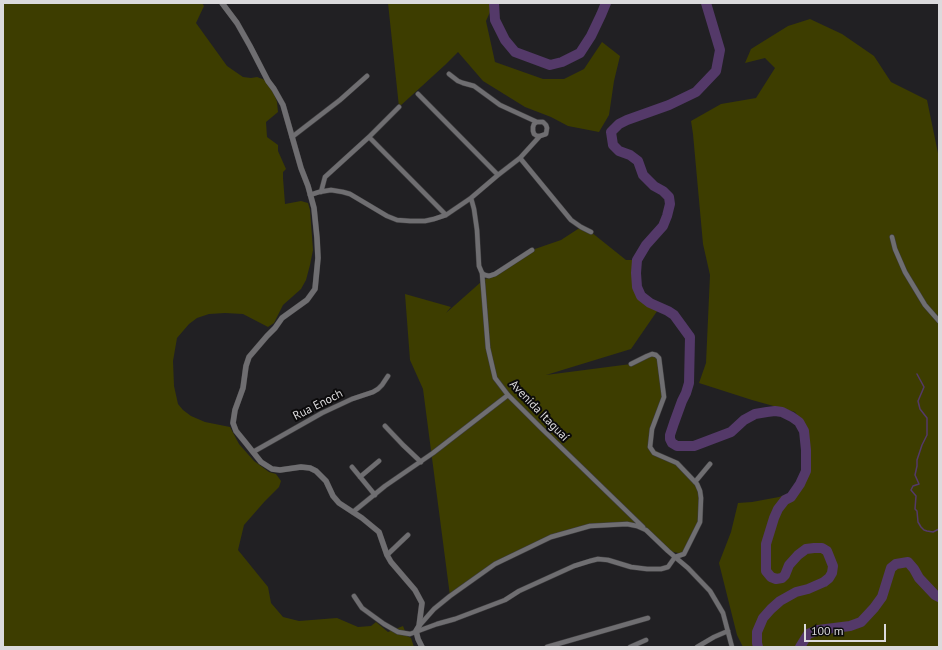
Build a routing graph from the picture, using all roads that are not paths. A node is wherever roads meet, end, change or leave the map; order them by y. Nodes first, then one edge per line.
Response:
1 (224, 3) edge
2 (449, 74) dead end
3 (367, 76) dead end
4 (418, 94) dead end
5 (399, 107) dead end
6 (537, 122) junction
7 (540, 136) junction
8 (292, 137) junction
9 (369, 137) junction
10 (520, 158) junction
11 (498, 175) junction
12 (321, 192) junction
13 (310, 195) junction
14 (472, 198) junction
15 (446, 215) junction
16 (591, 232) dead end
17 (892, 236) dead end
18 (532, 250) dead end
19 (482, 273) junction
20 (938, 319) edge
21 (631, 364) dead end
22 (388, 376) dead end
23 (508, 394) junction
24 (385, 426) dead end
25 (253, 452) junction
26 (380, 461) dead end
27 (421, 462) junction
28 (710, 464) dead end
29 (352, 467) dead end
30 (360, 477) junction
31 (695, 482) junction
32 (375, 495) junction
33 (353, 512) junction
34 (646, 530) junction
35 (408, 535) dead end
36 (387, 555) junction
37 (675, 557) junction
38 (354, 596) dead end
39 (648, 618) dead end
40 (418, 628) junction
41 (728, 631) junction
42 (646, 640) dead end
43 (422, 647) edge
44 (547, 647) edge
45 (630, 647) edge
46 (697, 647) edge
47 (732, 647) edge

1 - 8 street
2 - 6 street
3 - 8 street
4 - 11 street
5 - 9 street
6 - 7 street
6 - 7 street
7 - 10 street
8 - 13 street
9 - 12 street
9 - 15 street
10 - 11 street
10 - 16 street
11 - 14 street
12 - 13 street
12 - 15 street
13 - 25 street
14 - 15 street
14 - 19 street, Avenida Itaguaí
17 - 20 street
18 - 19 street
19 - 23 street, Avenida Itaguaí
21 - 31 street
22 - 25 street, Rua Enoch
23 - 27 street
23 - 34 street, Avenida Itaguaí
24 - 27 street
25 - 33 street
26 - 30 street
27 - 32 street
28 - 31 street
29 - 30 street
30 - 32 street
31 - 37 street
32 - 33 street
33 - 36 street
34 - 37 street, Avenida Itaguaí
34 - 40 street
35 - 36 street
36 - 40 street
37 - 40 street
37 - 41 street
38 - 40 street
39 - 44 street
40 - 43 street
41 - 46 street
41 - 47 street
42 - 45 street

